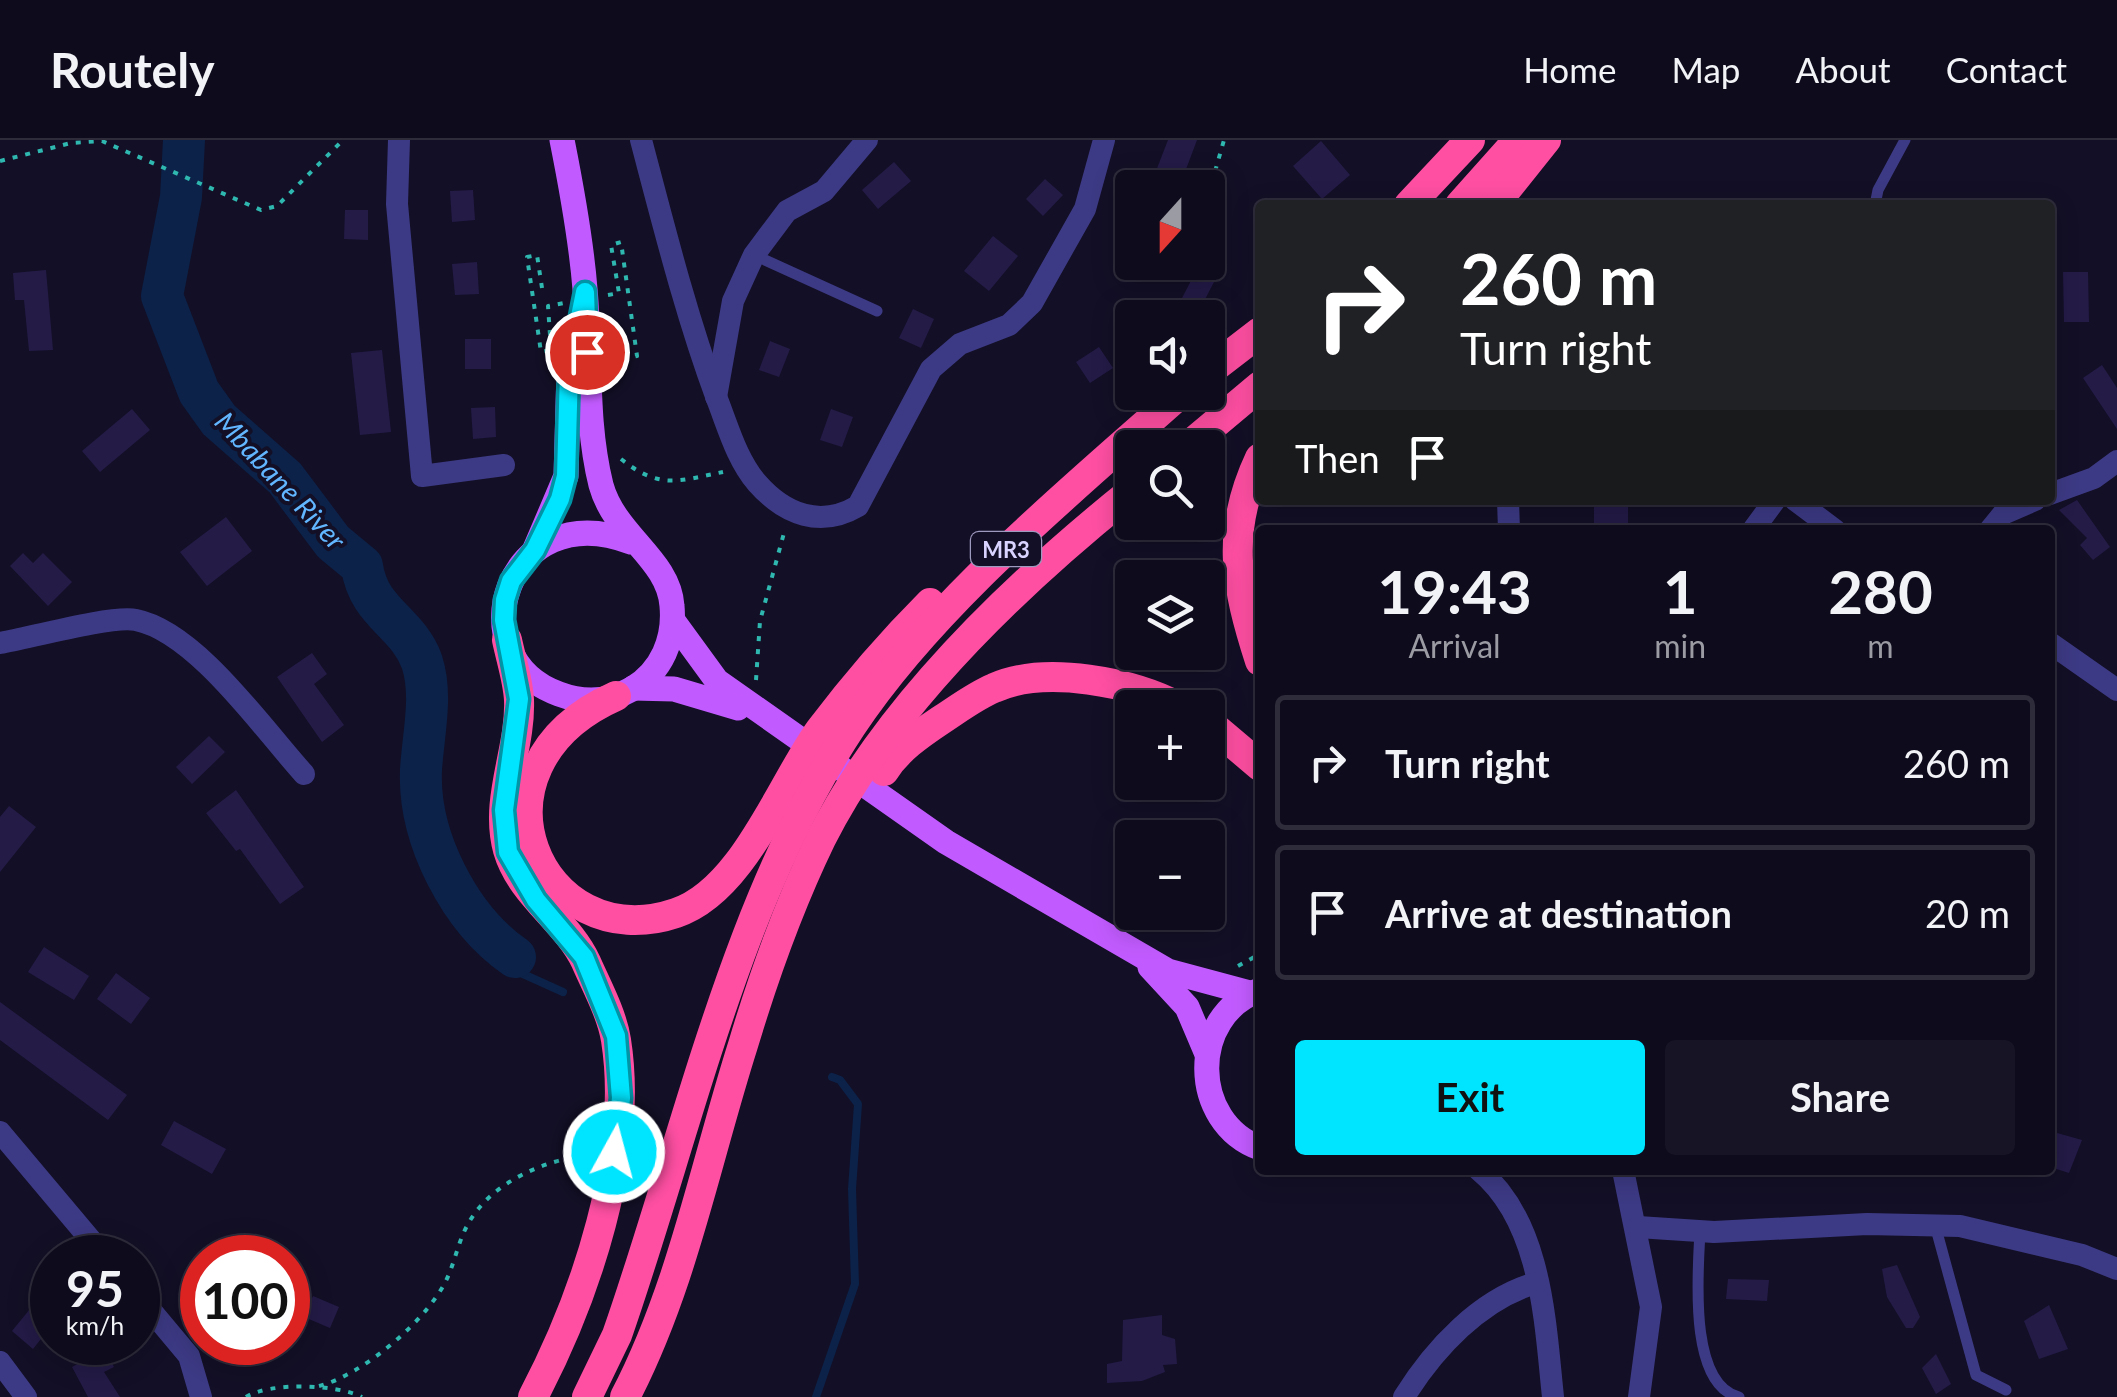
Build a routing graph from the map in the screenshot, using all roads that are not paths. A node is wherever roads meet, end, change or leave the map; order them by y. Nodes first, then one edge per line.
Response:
1 (399, 140) edge
2 (562, 140) edge
3 (641, 140) edge
4 (867, 140) edge
5 (1104, 140) edge
6 (1470, 140) edge
7 (1518, 140) edge
8 (1546, 140) edge
9 (1905, 140) edge
10 (1414, 200) edge
11 (1464, 200) edge
12 (1499, 200) edge
13 (1875, 200) edge
14 (754, 254) junction
15 (585, 292) junction
16 (877, 311) dead end
17 (1255, 336) edge
18 (1225, 359) edge
19 (1255, 390) edge
20 (716, 397) junction
21 (1157, 410) edge
22 (1161, 410) edge
23 (1207, 430) edge
24 (2117, 461) edge
25 (504, 466) dead end
26 (1255, 471) edge
27 (2055, 492) edge
28 (1801, 505) edge
29 (2024, 505) edge
30 (1115, 506) edge
31 (1828, 525) edge
32 (1994, 525) edge
33 (631, 542) junction
34 (535, 550) junction
35 (674, 622) junction
36 (507, 640) junction
37 (0, 644) edge
38 (1255, 645) edge
39 (2055, 647) edge
40 (1137, 690) edge
41 (2117, 690) edge
42 (624, 692) junction
43 (770, 722) junction
44 (1225, 736) edge
45 (1255, 762) edge
46 (878, 763) junction
47 (304, 774) dead end
48 (1122, 946) junction
49 (1255, 992) edge
50 (1206, 1054) junction
51 (0, 1132) edge
52 (1255, 1145) edge
53 (1483, 1175) edge
54 (1625, 1175) edge
55 (1935, 1225) junction
56 (1638, 1227) junction
57 (1700, 1231) junction
58 (87, 1235) edge
59 (2117, 1269) edge
60 (1536, 1282) junction
61 (160, 1321) edge
62 (0, 1362) edge
63 (2006, 1390) dead end
64 (26, 1397) edge
65 (201, 1397) edge
66 (534, 1397) edge
67 (587, 1397) edge
68 (625, 1397) edge
69 (1404, 1397) edge
70 (1553, 1397) edge
71 (1638, 1397) edge
72 (1739, 1397) edge

1 - 25 street
2 - 15 main road
3 - 20 street
4 - 14 street
5 - 20 street
6 - 10 highway
7 - 11 highway
8 - 12 highway
9 - 13 lane
14 - 16 lane
14 - 20 street
15 - 33 main road
15 - 34 main road
17 - 18 highway
19 - 23 highway
21 - 42 highway
22 - 67 highway, MR3
24 - 27 street
26 - 38 highway
28 - 31 street
29 - 32 street
30 - 46 highway, MR3
33 - 34 main road
33 - 35 main road
34 - 36 main road
35 - 42 main road
35 - 43 main road
36 - 42 main road
36 - 66 highway
37 - 47 street
39 - 41 street
40 - 46 highway
42 - 43 main road
43 - 48 main road
44 - 45 highway
46 - 68 highway
48 - 49 main road
48 - 50 main road
49 - 50 main road
50 - 52 main road
51 - 58 street
53 - 60 street
54 - 56 street
55 - 57 street
55 - 59 street
55 - 63 lane
56 - 57 street
56 - 71 street
57 - 72 lane
60 - 69 street
60 - 70 street
61 - 65 street
62 - 64 street

